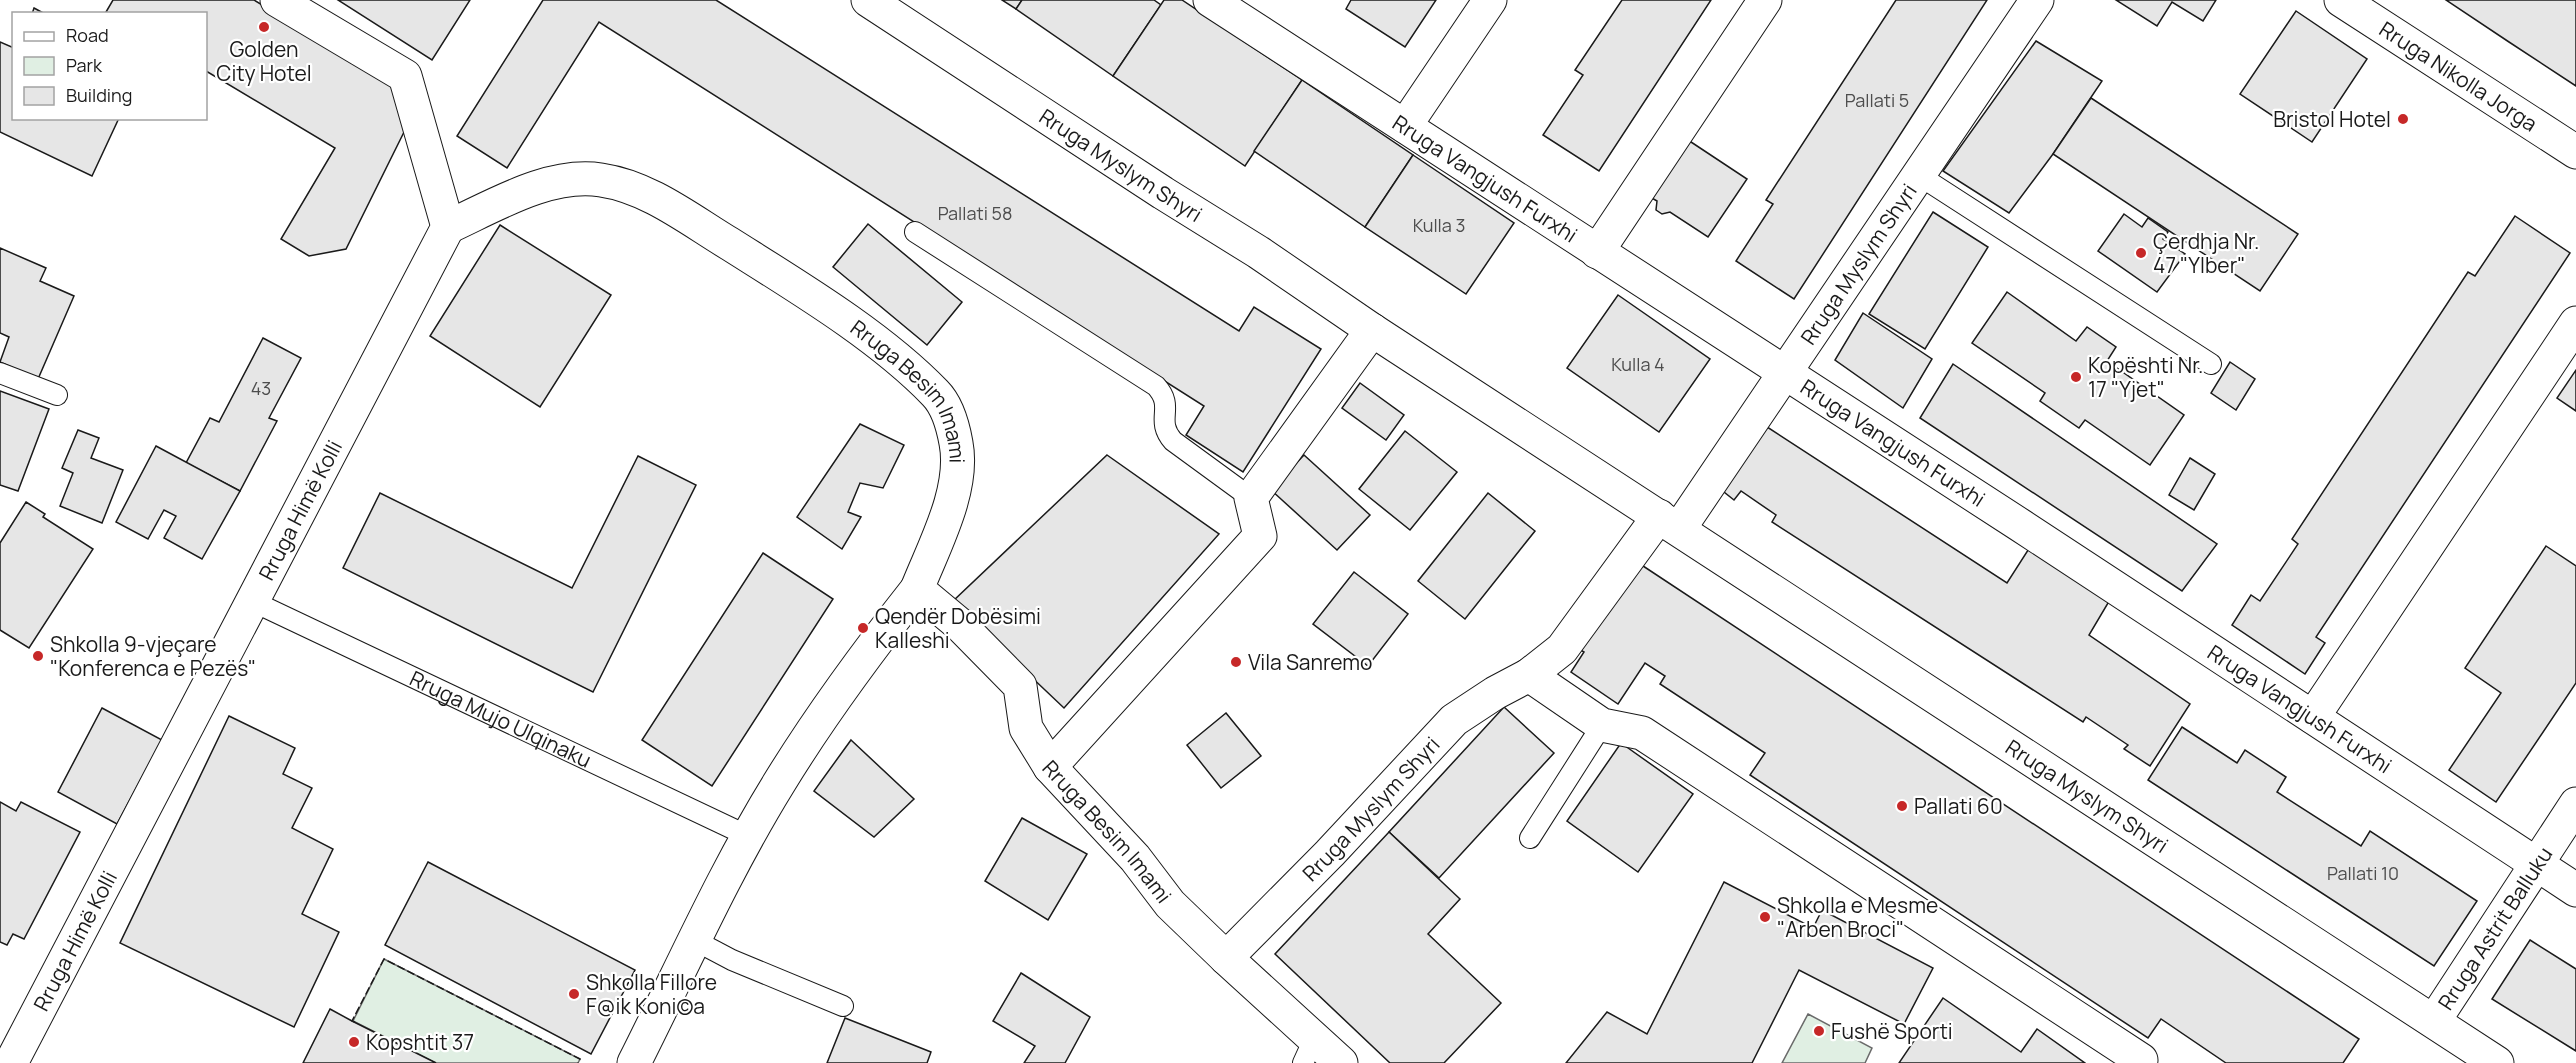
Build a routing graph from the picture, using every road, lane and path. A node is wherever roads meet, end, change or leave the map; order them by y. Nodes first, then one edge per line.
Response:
1 (277, 0) edge
2 (868, 0) edge
3 (1490, 0) edge
4 (1765, 0) edge
5 (2037, 0) edge
6 (2341, 0) edge
7 (1213, 1) edge
8 (1405, 126) junction
9 (2576, 152) edge
10 (1920, 176) junction
11 (448, 227) junction
12 (915, 232) dead end
13 (1597, 252) junction
14 (2576, 323) edge
15 (1372, 330) junction
16 (2211, 364) dead end
17 (0, 373) edge
18 (1786, 375) junction
19 (57, 395) dead end
20 (1251, 498) junction
21 (1669, 523) junction
22 (917, 589) junction
23 (254, 602) junction
24 (1530, 675) junction
25 (2313, 717) junction
26 (1602, 725) junction
27 (1050, 767) junction
28 (2576, 804) edge
29 (748, 836) junction
30 (1530, 838) dead end
31 (2537, 864) junction
32 (2576, 890) edge
33 (696, 941) junction
34 (1226, 958) junction
35 (843, 1006) dead end
36 (2434, 1022) junction
37 (1309, 1051) edge
38 (2142, 1062) edge
39 (11, 1063) edge
40 (634, 1063) edge
41 (1341, 1063) edge
42 (2497, 1063) edge

1 - 11 street
2 - 15 street, Rruga Myslym Shyri
3 - 8 street
4 - 13 street
5 - 10 street, Rruga Myslym Shyri
6 - 9 street, Rruga Nikolla Jorga
7 - 8 street, Rruga Vangjush Furxhi
8 - 13 street, Rruga Vangjush Furxhi
10 - 16 lane
10 - 18 street, Rruga Myslym Shyri
11 - 22 street, Rruga Besim Imami
11 - 23 street, Rruga Himë Kolli
12 - 20 lane
13 - 18 street, Rruga Vangjush Furxhi
14 - 25 street
15 - 20 street
15 - 21 street, Rruga Myslym Shyri
17 - 19 lane
18 - 21 street, Rruga Myslym Shyri
18 - 25 street, Rruga Vangjush Furxhi
20 - 27 street
21 - 24 street, Rruga Myslym Shyri
21 - 36 street, Rruga Myslym Shyri
22 - 27 street, Rruga Besim Imami
22 - 29 street
23 - 29 lane, Rruga Mujo Ulqinaku
23 - 39 street, Rruga Himë Kolli
24 - 26 street
24 - 34 street, Rruga Myslym Shyri
25 - 31 street, Rruga Vangjush Furxhi
26 - 30 lane
26 - 38 street
27 - 34 street, Rruga Besim Imami
28 - 31 street, Rruga Astrit Balluku
29 - 33 street
31 - 32 street, Rruga Vangjush Furxhi
31 - 36 street, Rruga Astrit Balluku
33 - 35 lane
33 - 40 street
34 - 37 street, Rruga Besim Imami
36 - 42 street, Rruga Myslym Shyri
37 - 41 street, Rruga Besim Imami

